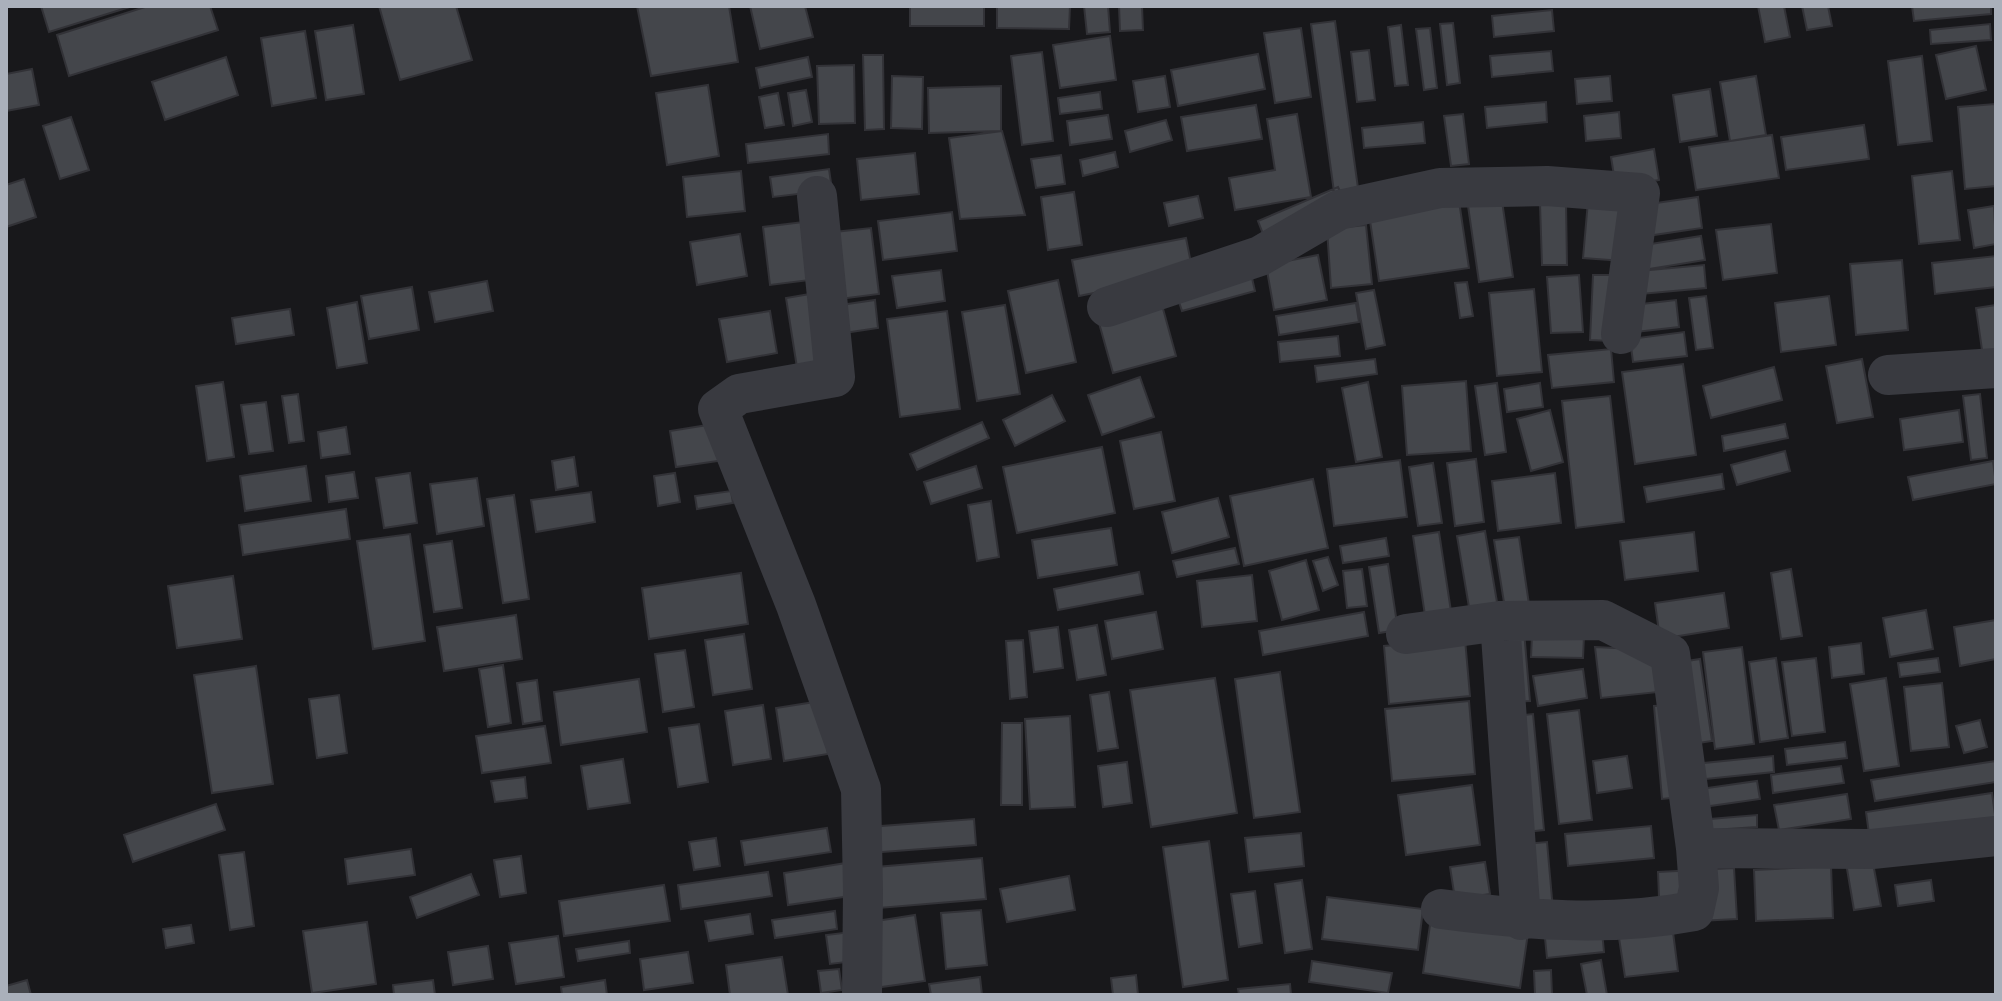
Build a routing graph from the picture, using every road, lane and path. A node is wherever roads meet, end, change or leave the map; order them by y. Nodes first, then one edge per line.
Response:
1 (817, 196) dead end
2 (1107, 307) dead end
3 (1621, 334) dead end
4 (1996, 368) edge
5 (1888, 375) dead end
6 (1500, 621) junction
7 (1406, 634) dead end
8 (1996, 836) edge
9 (1696, 848) junction
10 (1441, 909) dead end
11 (1521, 920) junction
12 (862, 995) edge

1 - 12 street
2 - 3 street
4 - 5 street
6 - 7 street
6 - 9 street
6 - 11 street
8 - 9 street
9 - 11 street
10 - 11 street

